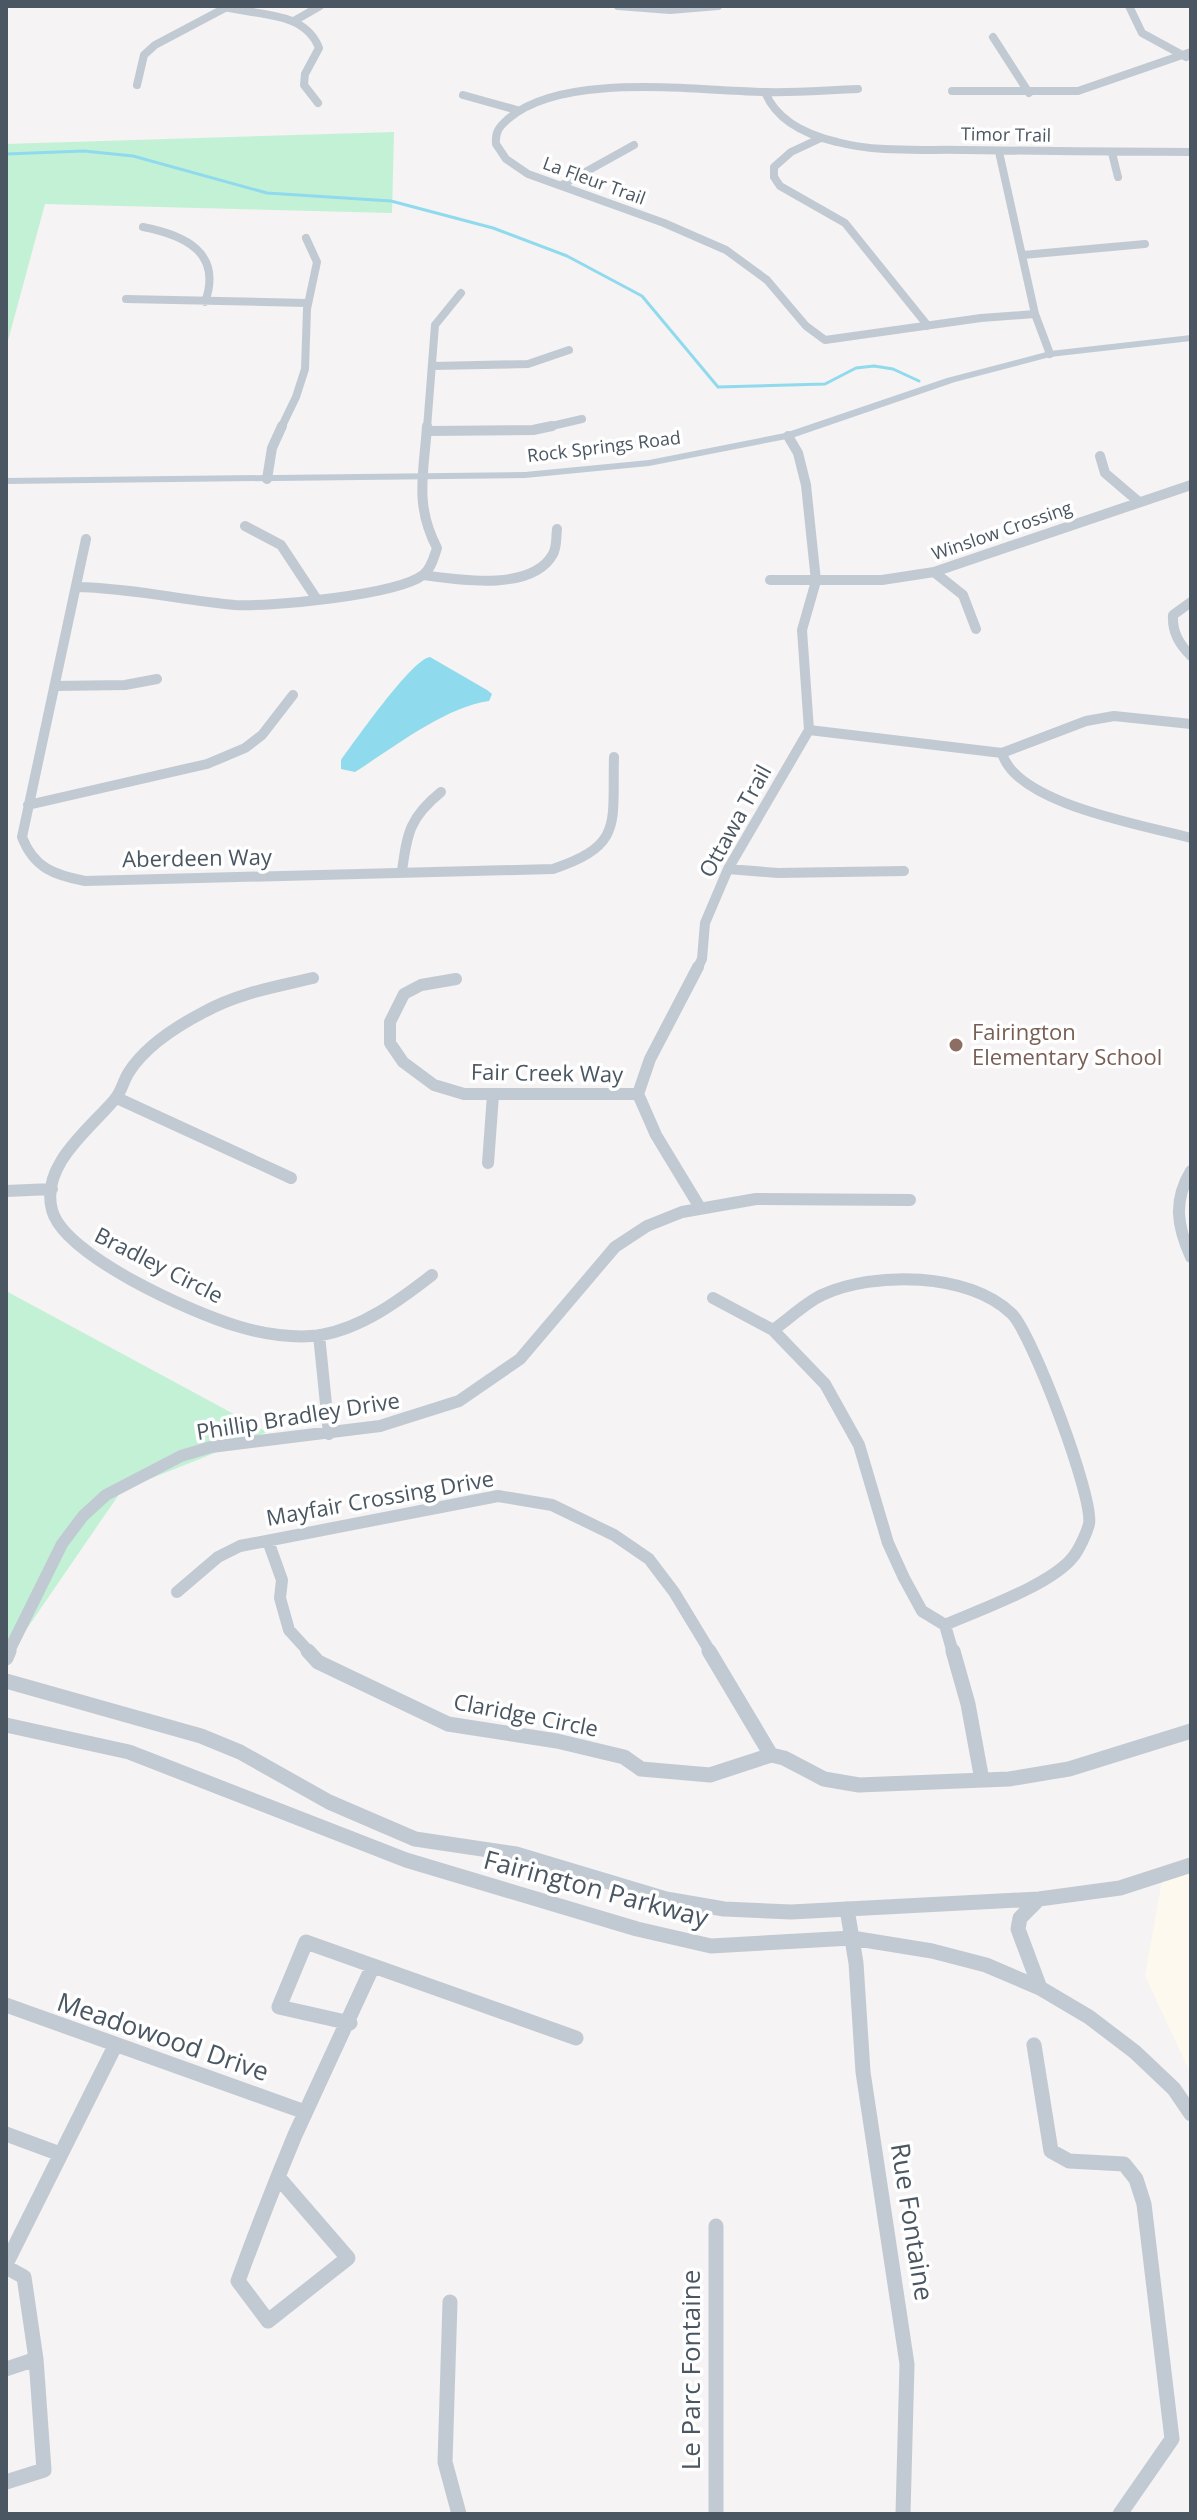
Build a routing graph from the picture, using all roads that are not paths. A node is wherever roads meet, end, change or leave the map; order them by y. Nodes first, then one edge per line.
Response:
1 (320, 6) edge
2 (618, 6) edge
3 (718, 6) edge
4 (1129, 6) edge
5 (222, 7) edge
6 (294, 21) junction
7 (993, 37) dead end
8 (1187, 54) edge
9 (1191, 60) edge
10 (137, 85) dead end
11 (858, 89) dead end
12 (952, 91) dead end
13 (765, 92) junction
14 (1029, 93) junction
15 (463, 95) dead end
16 (318, 103) dead end
17 (517, 110) junction
18 (821, 138) junction
19 (634, 145) dead end
20 (999, 152) junction
21 (1191, 152) edge
22 (1112, 153) junction
23 (1118, 177) dead end
24 (562, 185) junction
25 (143, 227) dead end
26 (306, 238) dead end
27 (1145, 244) dead end
28 (1023, 255) junction
29 (461, 293) dead end
30 (126, 299) dead end
31 (205, 302) junction
32 (307, 303) junction
33 (1035, 314) junction
34 (928, 326) junction
35 (1191, 338) edge
36 (569, 350) dead end
37 (1050, 354) junction
38 (432, 366) junction
39 (582, 419) dead end
40 (428, 431) junction
41 (788, 436) junction
42 (1100, 456) dead end
43 (424, 476) junction
44 (267, 479) junction
45 (6, 481) edge
46 (1191, 485) edge
47 (1139, 502) junction
48 (245, 526) dead end
49 (557, 529) dead end
50 (86, 539) dead end
51 (934, 572) junction
52 (423, 575) junction
53 (770, 580) dead end
54 (816, 581) junction
55 (76, 587) junction
56 (316, 598) junction
57 (1191, 602) edge
58 (976, 629) dead end
59 (1191, 656) edge
60 (157, 679) dead end
61 (55, 686) junction
62 (293, 695) dead end
63 (1191, 724) edge
64 (809, 730) junction
65 (1002, 753) junction
66 (614, 757) dead end
67 (441, 792) dead end
68 (28, 805) junction
69 (1191, 838) edge
70 (728, 869) junction
71 (402, 871) junction
72 (904, 871) dead end
73 (313, 978) dead end
74 (456, 979) dead end
75 (638, 1094) junction
76 (493, 1095) junction
77 (117, 1098) junction
78 (488, 1163) dead end
79 (1191, 1171) edge
80 (291, 1178) dead end
81 (52, 1189) junction
82 (6, 1191) edge
83 (910, 1200) dead end
84 (699, 1206) junction
85 (1191, 1257) edge
86 (432, 1275) dead end
87 (713, 1298) dead end
88 (773, 1330) junction
89 (319, 1335) junction
90 (329, 1434) junction
91 (268, 1541) junction
92 (177, 1592) dead end
93 (945, 1625) junction
94 (6, 1658) edge
95 (6, 1681) edge
96 (6, 1725) edge
97 (1191, 1731) edge
98 (771, 1755) junction
99 (982, 1780) junction
100 (1191, 1865) edge
101 (1183, 1871) edge
102 (1039, 1899) junction
103 (847, 1909) junction
104 (852, 1938) junction
105 (372, 1968) junction
106 (1040, 1988) junction
107 (6, 2005) edge
108 (350, 2023) junction
109 (576, 2038) dead end
110 (1034, 2045) dead end
111 (115, 2046) junction
112 (1174, 2089) junction
113 (1191, 2095) edge
114 (305, 2112) junction
115 (1191, 2114) edge
116 (6, 2134) edge
117 (60, 2154) junction
118 (278, 2177) junction
119 (716, 2226) dead end
120 (6, 2266) edge
121 (450, 2302) dead end
122 (36, 2359) junction
123 (6, 2369) edge
124 (6, 2482) edge
125 (459, 2514) edge
126 (716, 2514) edge
127 (903, 2514) edge
128 (1120, 2514) edge

1 - 6 street
2 - 3 street
4 - 8 street
5 - 6 street
5 - 10 street
6 - 16 street
7 - 14 street
8 - 9 street
8 - 14 street
11 - 13 street
12 - 14 street
13 - 17 street
13 - 18 street, Timor Trail
15 - 17 street
17 - 24 street, La Fleur Trail
18 - 20 street, Timor Trail
18 - 34 street
19 - 24 street
20 - 22 street, Timor Trail
20 - 28 street
21 - 22 street, Timor Trail
22 - 23 street
24 - 34 street, La Fleur Trail
25 - 31 street
26 - 32 street
27 - 28 street
28 - 33 street
29 - 38 street
30 - 31 street
31 - 32 street
32 - 44 street
33 - 34 street, La Fleur Trail
33 - 37 street
35 - 37 street, Rock Springs Road
36 - 38 street
37 - 41 street, Rock Springs Road
38 - 40 street
39 - 40 street
40 - 43 street
41 - 43 street, Rock Springs Road
41 - 54 street
42 - 47 street
43 - 44 street, Rock Springs Road
43 - 52 street
44 - 45 street, Rock Springs Road
46 - 47 street, Winslow Crossing
47 - 51 street, Winslow Crossing
48 - 56 street
49 - 52 street
50 - 55 street, Aberdeen Way
51 - 54 street, Winslow Crossing
51 - 58 street
52 - 56 street
53 - 54 street, Winslow Crossing
54 - 64 street
55 - 56 street
55 - 61 street, Aberdeen Way
57 - 59 street
60 - 61 street
61 - 68 street, Aberdeen Way
62 - 68 street
63 - 65 street
64 - 65 street
64 - 70 street, Ottawa Trail
65 - 69 street
66 - 71 street, Aberdeen Way
67 - 71 street
68 - 71 street, Aberdeen Way
70 - 72 street
70 - 75 street, Ottawa Trail
73 - 77 street
74 - 76 street, Fair Creek Way
75 - 76 street, Fair Creek Way
75 - 84 street
76 - 78 street
77 - 80 street
77 - 81 street
79 - 85 street
81 - 82 street
81 - 89 street, Bradley Circle
83 - 84 street, Phillip Bradley Drive
84 - 90 street, Phillip Bradley Drive
86 - 89 street, Bradley Circle
87 - 88 street
88 - 93 street
88 - 93 street
89 - 90 street
90 - 94 street, Phillip Bradley Drive
91 - 92 street, Mayfair Crossing Drive
91 - 98 street, Claridge Circle
91 - 98 street, Mayfair Crossing Drive
93 - 99 street
95 - 103 street, Fairington Parkway
96 - 104 street, Fairington Parkway
97 - 99 street
98 - 99 street
100 - 101 street, Fairington Parkway
101 - 102 street, Fairington Parkway
102 - 103 street, Fairington Parkway
102 - 106 street
103 - 104 street, Rue Fontaine
104 - 106 street, Fairington Parkway
104 - 127 street, Rue Fontaine
105 - 108 street
105 - 108 street
105 - 109 street
106 - 112 street, Fairington Parkway
107 - 111 street, Meadowood Drive
108 - 114 street
110 - 128 street
111 - 114 street, Meadowood Drive
111 - 117 street
112 - 113 street
112 - 115 street, Fairington Parkway
114 - 118 street
116 - 117 street
117 - 120 street
118 - 118 street
119 - 126 street, Le Parc Fontaine
120 - 122 street
121 - 125 street
122 - 123 street
122 - 124 street

